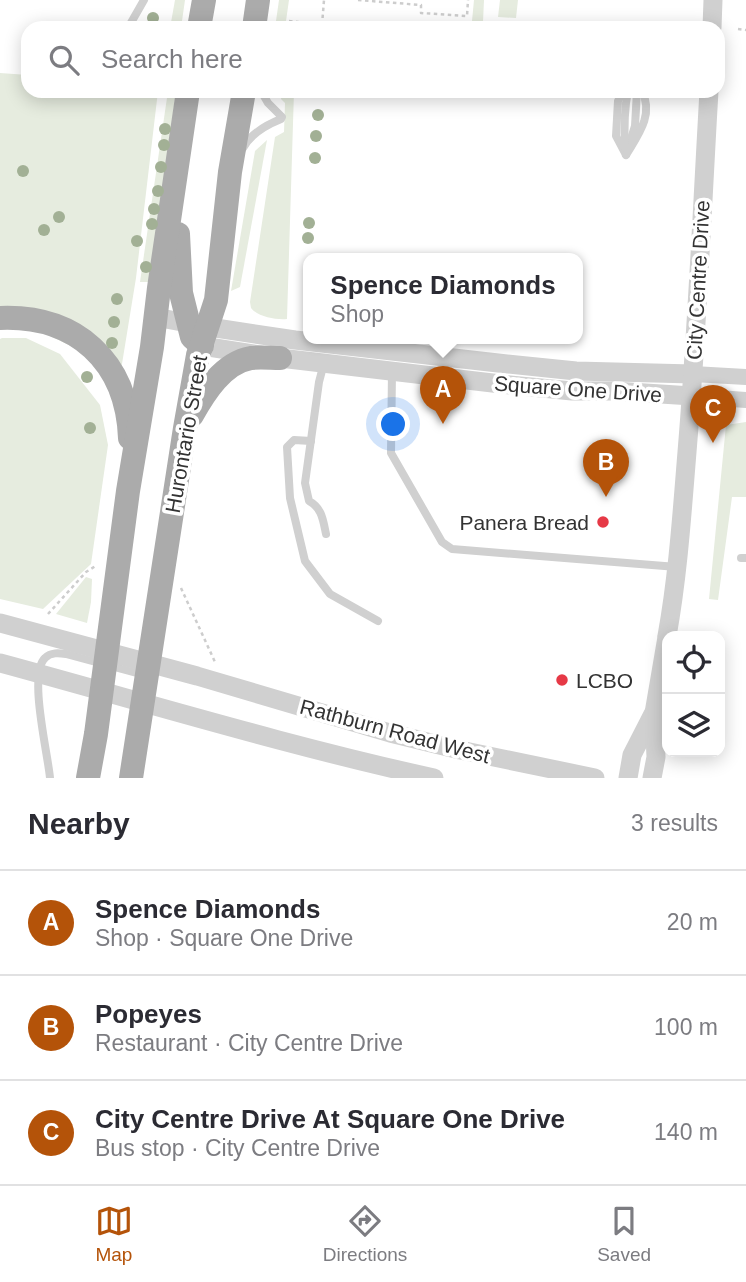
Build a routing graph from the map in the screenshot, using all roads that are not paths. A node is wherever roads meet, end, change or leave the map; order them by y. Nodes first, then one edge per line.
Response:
1 (144, 0) edge
2 (204, 0) edge
3 (258, 0) edge
4 (713, 0) edge
5 (132, 21) edge
6 (200, 21) edge
7 (255, 21) edge
8 (712, 21) edge
9 (188, 98) edge
10 (188, 98) edge
11 (243, 98) edge
12 (265, 98) edge
13 (620, 98) edge
14 (627, 98) edge
15 (637, 98) edge
16 (646, 98) edge
17 (709, 98) edge
18 (626, 155) junction
19 (230, 172) junction
20 (155, 317) junction
21 (0, 318) edge
22 (200, 332) junction
23 (303, 341) edge
24 (331, 344) edge
25 (280, 358) junction
26 (324, 363) junction
27 (392, 371) junction
28 (693, 374) junction
29 (746, 377) edge
30 (692, 397) junction
31 (746, 400) edge
32 (185, 428) junction
33 (311, 441) junction
34 (128, 491) junction
35 (326, 534) dead end
36 (677, 567) junction
37 (377, 621) dead end
38 (0, 623) edge
39 (668, 631) edge
40 (0, 663) edge
41 (662, 666) edge
42 (40, 674) junction
43 (189, 674) junction
44 (654, 713) junction
45 (50, 778) edge
46 (88, 778) edge
47 (131, 778) edge
48 (434, 778) edge
49 (595, 778) edge
50 (628, 778) edge
51 (652, 778) edge

1 - 5 lane
2 - 6 main road
3 - 7 main road
4 - 8 street
9 - 20 main road
10 - 22 main road
11 - 19 main road, Hurontario Street
12 - 19 lane
13 - 18 lane
14 - 18 lane
15 - 18 lane
16 - 18 lane
17 - 28 street, City Centre Drive
19 - 22 main road, Hurontario Street
20 - 22 street, Square One Drive
20 - 34 main road
21 - 34 main road
22 - 23 street, Square One Drive
22 - 25 street, Square One Drive
22 - 32 main road, Hurontario Street
24 - 28 street, Square One Drive
25 - 26 street, Square One Drive
25 - 32 main road
26 - 27 street, Square One Drive
26 - 33 lane
27 - 30 street, Square One Drive
27 - 36 lane
28 - 29 street, Square One Drive
28 - 30 street, City Centre Drive
30 - 31 street, Square One Drive
30 - 36 street, City Centre Drive
32 - 47 main road, Hurontario Street
33 - 35 lane
33 - 37 lane
34 - 46 main road
36 - 39 street, City Centre Drive
38 - 43 street, Rathburn Road West
40 - 42 street, Rathburn Road West
41 - 44 street, City Centre Drive
42 - 43 lane
42 - 45 lane
42 - 48 street, Rathburn Road West
43 - 49 street, Rathburn Road West
44 - 50 street, City Centre Drive
44 - 51 street, City Centre Drive

